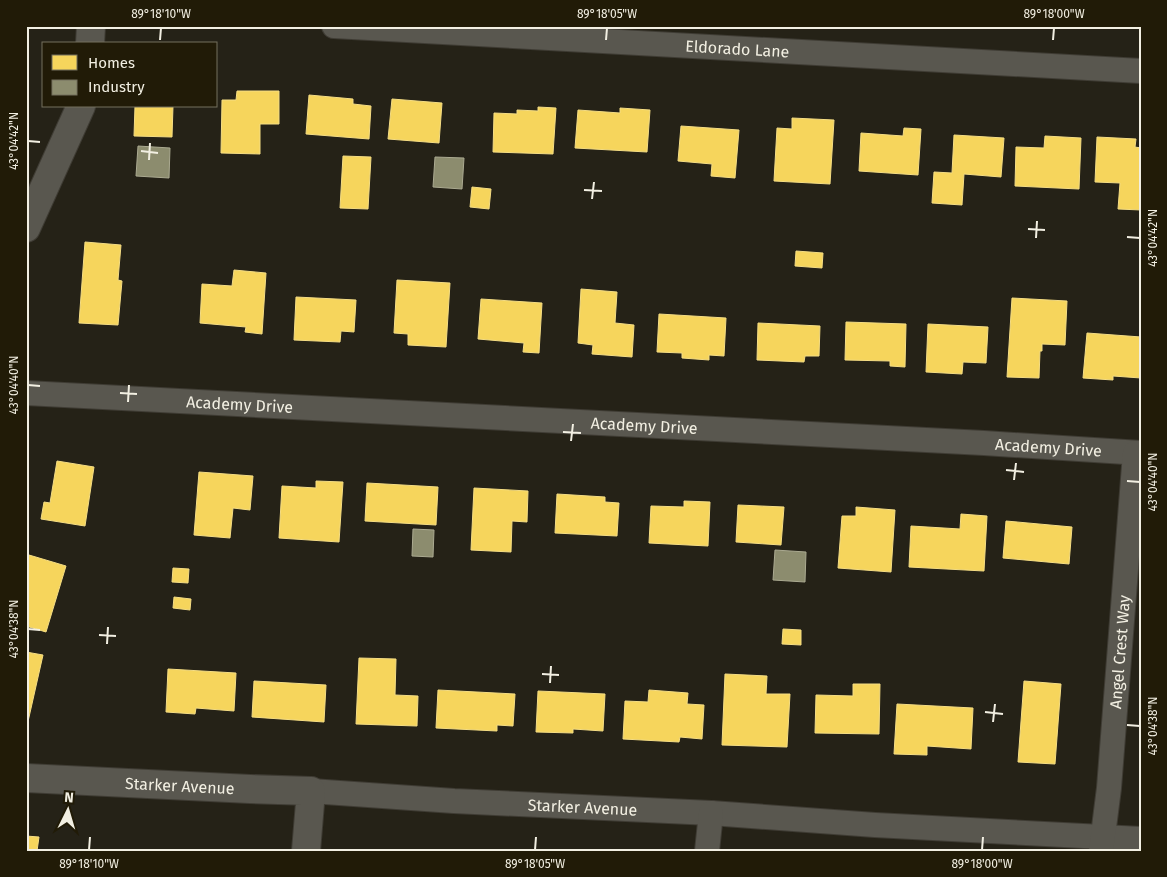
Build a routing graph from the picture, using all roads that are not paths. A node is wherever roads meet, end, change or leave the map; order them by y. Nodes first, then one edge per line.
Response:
1 (91, 26) edge
2 (334, 26) edge
3 (90, 42) edge
4 (1141, 72) edge
5 (80, 108) edge
6 (26, 228) edge
7 (26, 393) edge
8 (1138, 453) edge
9 (26, 778) edge
10 (311, 791) junction
11 (711, 813) junction
12 (1141, 839) edge
13 (1102, 844) edge
14 (306, 851) edge
15 (708, 851) edge

1 - 3 street
2 - 4 street, Eldorado Lane
5 - 6 street
7 - 8 street, Academy Drive
8 - 13 street, Angel Crest Way
9 - 10 street, Starker Avenue
10 - 11 street, Starker Avenue
10 - 14 street
11 - 13 street, Starker Avenue
11 - 15 street
12 - 13 street, Starker Avenue

